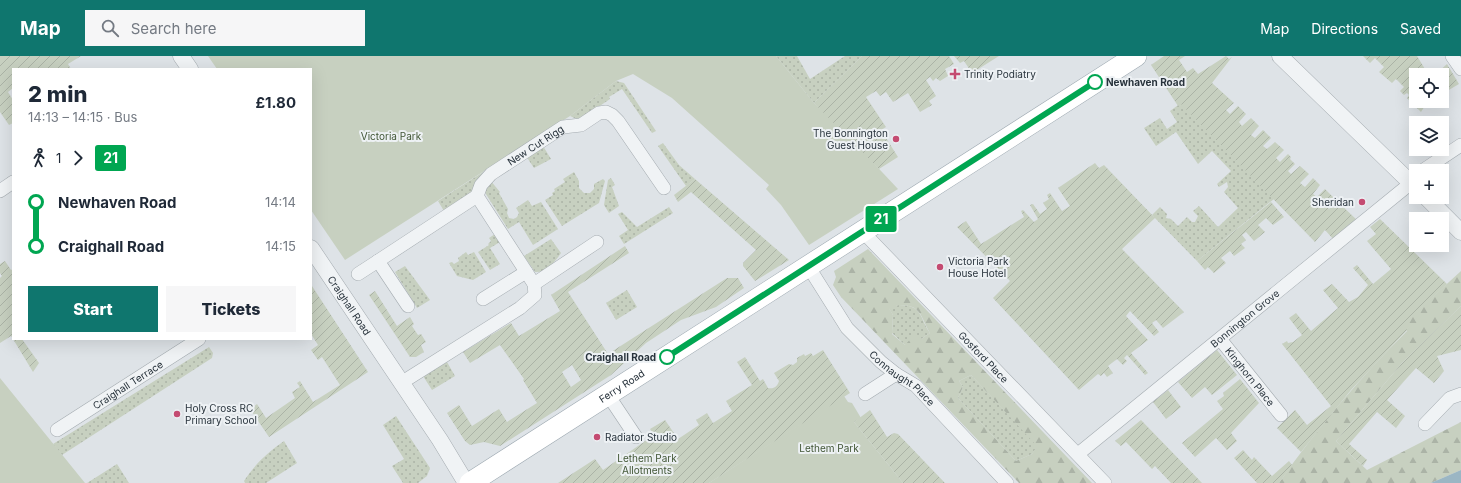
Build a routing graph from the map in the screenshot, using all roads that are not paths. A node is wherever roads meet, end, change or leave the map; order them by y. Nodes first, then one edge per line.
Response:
1 (1136, 56) edge
2 (1280, 56) edge
3 (1452, 56) edge
4 (1461, 69) edge
5 (1461, 145) edge
6 (1432, 164) edge
7 (1409, 178) edge
8 (12, 183) edge
9 (1409, 185) edge
10 (664, 188) dead end
11 (0, 191) edge
12 (477, 196) junction
13 (1433, 204) edge
14 (862, 231) junction
15 (1461, 232) edge
16 (597, 242) dead end
17 (312, 251) edge
18 (378, 261) junction
19 (810, 264) junction
20 (316, 265) edge
21 (526, 272) junction
22 (358, 274) dead end
23 (534, 284) junction
24 (483, 299) dead end
25 (408, 306) dead end
26 (1220, 339) junction
27 (197, 340) edge
28 (896, 374) junction
29 (401, 383) junction
30 (865, 394) dead end
31 (1461, 394) edge
32 (608, 395) junction
33 (1281, 415) dead end
34 (1425, 424) dead end
35 (57, 430) dead end
36 (636, 437) dead end
37 (1078, 454) junction
38 (466, 483) edge
39 (470, 483) edge
40 (1007, 483) edge
41 (1105, 483) edge

1 - 14 main road, Ferry Road
2 - 7 street
3 - 4 street
5 - 6 street
8 - 11 street
9 - 26 street, Bonnington Grove
10 - 12 street, New Cut Rigg
12 - 18 street, New Cut Rigg
12 - 21 street
13 - 15 street
14 - 19 main road, Ferry Road
14 - 37 street, Gosford Place
16 - 23 street
17 - 20 street, Craighall Road
18 - 22 street, New Cut Rigg
18 - 25 street
19 - 28 street, Connaught Place
19 - 32 main road, Ferry Road
20 - 29 street, Craighall Road
21 - 23 street
21 - 24 street
23 - 29 street
26 - 33 street, Kinghorn Place
26 - 37 street, Bonnington Grove
27 - 35 street, Craighall Terrace
28 - 30 street
28 - 40 street, Connaught Place
29 - 38 street, Craighall Road
31 - 34 street
32 - 36 street
32 - 39 main road, Ferry Road
37 - 41 street, Gosford Place

